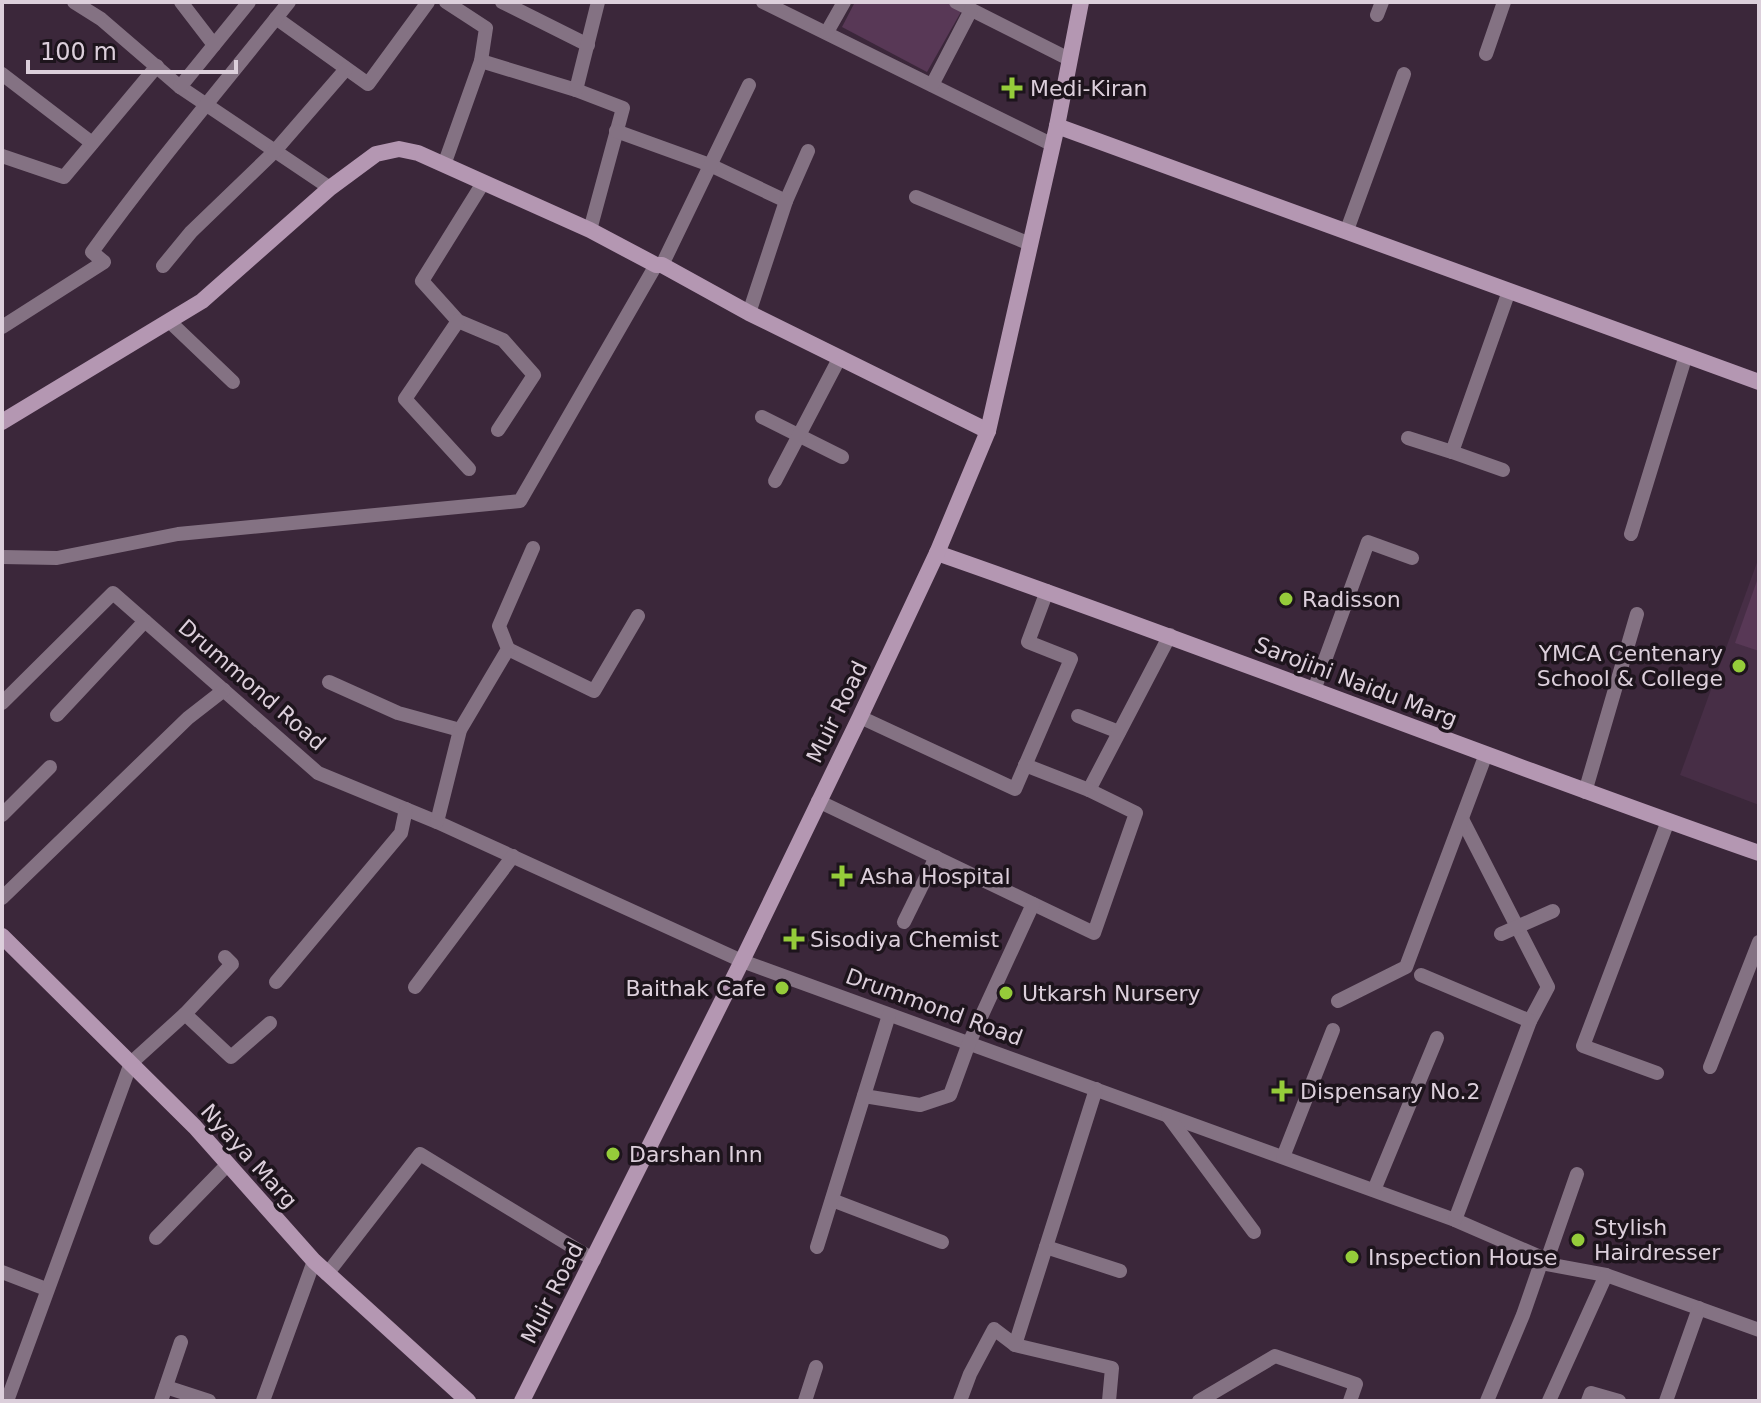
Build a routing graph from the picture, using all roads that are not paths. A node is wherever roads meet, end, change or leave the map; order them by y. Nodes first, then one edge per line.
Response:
1 (74, 2) edge
2 (181, 2) edge
3 (249, 2) edge
4 (289, 2) edge
5 (428, 2) edge
6 (446, 2) edge
7 (502, 2) edge
8 (598, 2) edge
9 (763, 2) edge
10 (844, 2) edge
11 (956, 2) edge
12 (1081, 2) edge
13 (1504, 2) edge
14 (971, 10) junction
15 (276, 18) junction
16 (827, 32) junction
17 (214, 45) junction
18 (588, 45) junction
19 (1486, 54) dead end
20 (1069, 59) junction
21 (481, 61) junction
22 (157, 66) junction
23 (346, 69) junction
24 (2, 74) edge
25 (1404, 74) dead end
26 (749, 85) dead end
27 (932, 85) junction
28 (180, 87) junction
29 (576, 90) junction
30 (208, 105) junction
31 (1057, 126) junction
32 (616, 131) junction
33 (92, 143) junction
34 (1053, 145) junction
35 (808, 151) dead end
36 (274, 152) junction
37 (2, 156) edge
38 (444, 165) junction
39 (710, 165) junction
40 (483, 183) junction
41 (330, 188) junction
42 (916, 197) dead end
43 (786, 201) junction
44 (590, 230) junction
45 (1347, 230) junction
46 (1030, 244) junction
47 (659, 265) junction
48 (163, 266) dead end
49 (1509, 291) junction
50 (749, 313) junction
51 (169, 321) junction
52 (458, 321) junction
53 (2, 327) edge
54 (1686, 355) junction
55 (840, 357) junction
56 (233, 382) dead end
57 (1759, 382) edge
58 (762, 417) dead end
59 (2, 422) edge
60 (498, 430) dead end
61 (988, 431) junction
62 (798, 437) junction
63 (1408, 438) dead end
64 (1452, 452) junction
65 (842, 457) dead end
66 (469, 469) dead end
67 (1503, 470) dead end
68 (775, 481) dead end
69 (1631, 534) dead end
70 (533, 548) dead end
71 (937, 553) junction
72 (2, 557) edge
73 (1412, 558) dead end
74 (1047, 591) junction
75 (1637, 614) dead end
76 (638, 616) dead end
77 (145, 621) junction
78 (1170, 635) junction
79 (508, 649) junction
80 (329, 682) dead end
81 (224, 690) junction
82 (1314, 690) junction
83 (4, 698) edge
84 (57, 715) dead end
85 (1078, 716) dead end
86 (860, 717) junction
87 (460, 730) junction
88 (1119, 732) junction
89 (1486, 754) junction
90 (1025, 765) junction
91 (50, 767) dead end
92 (1089, 790) junction
93 (1585, 792) junction
94 (818, 801) junction
95 (406, 809) junction
96 (2, 815) edge
97 (1462, 819) junction
98 (1668, 821) junction
99 (437, 822) junction
100 (1759, 853) edge
101 (513, 856) junction
102 (936, 857) junction
103 (2, 898) edge
104 (1033, 904) junction
105 (1553, 911) dead end
106 (904, 922) dead end
107 (1517, 926) junction
108 (1501, 934) dead end
109 (2, 936) edge
110 (1759, 942) edge
111 (225, 957) dead end
112 (742, 961) junction
113 (1421, 975) dead end
114 (276, 982) dead end
115 (415, 987) dead end
116 (1338, 1001) dead end
117 (185, 1014) junction
118 (889, 1015) junction
119 (1530, 1021) junction
120 (270, 1023) dead end
121 (1333, 1030) dead end
122 (1437, 1038) dead end
123 (969, 1043) junction
124 (131, 1063) junction
125 (1710, 1067) dead end
126 (1657, 1073) dead end
127 (1096, 1089) junction
128 (864, 1096) junction
129 (1167, 1115) junction
130 (1283, 1157) junction
131 (228, 1164) junction
132 (1577, 1174) dead end
133 (1374, 1190) junction
134 (832, 1200) junction
135 (1455, 1220) junction
136 (1254, 1232) dead end
137 (156, 1238) dead end
138 (942, 1242) dead end
139 (817, 1247) dead end
140 (1046, 1247) junction
141 (594, 1260) junction
142 (314, 1261) junction
143 (1544, 1262) junction
144 (1120, 1271) dead end
145 (2, 1272) edge
146 (327, 1274) junction
147 (1606, 1275) junction
148 (46, 1289) junction
149 (1699, 1308) junction
150 (1759, 1330) edge
151 (181, 1342) dead end
152 (1015, 1345) junction
153 (816, 1367) dead end
154 (164, 1394) edge
155 (7, 1401) edge
156 (209, 1401) edge
157 (263, 1401) edge
158 (468, 1401) edge
159 (522, 1401) edge
160 (805, 1401) edge
161 (960, 1401) edge
162 (1109, 1401) edge
163 (1199, 1401) edge
164 (1350, 1401) edge
165 (1487, 1401) edge
166 (1549, 1401) edge
167 (1588, 1401) edge
168 (1619, 1401) edge
169 (1666, 1401) edge

1 - 22 street
2 - 17 street
3 - 17 street
4 - 15 street
5 - 23 street
6 - 21 street
7 - 18 street
8 - 18 street
9 - 16 street
10 - 16 street
11 - 14 street
12 - 20 street, Muir Road
13 - 19 street
14 - 20 street
14 - 27 street
15 - 23 street
15 - 30 street
16 - 27 street
17 - 28 street
18 - 29 street
20 - 31 street, Muir Road
21 - 29 street
21 - 38 street
22 - 28 street
22 - 33 street
23 - 36 street
24 - 33 street
25 - 45 street
26 - 39 street
27 - 34 street
28 - 30 street
29 - 32 street
30 - 36 street
30 - 53 street
31 - 34 street, Muir Road
31 - 45 street
32 - 39 street
32 - 44 street
33 - 37 street
34 - 46 street, Muir Road
35 - 43 street
36 - 41 street
36 - 48 street
38 - 40 street
38 - 41 street
39 - 43 street
39 - 47 street
40 - 44 street
40 - 52 street
41 - 51 street
42 - 46 street
43 - 50 street
44 - 47 street
45 - 49 street
46 - 61 street, Muir Road
47 - 50 street
47 - 72 street
49 - 54 street
49 - 64 street
50 - 55 street
51 - 56 street
51 - 59 street
52 - 60 street
52 - 66 street
54 - 57 street
54 - 69 street
55 - 61 street
55 - 62 street
58 - 62 street
61 - 71 street, Muir Road
62 - 65 street
62 - 68 street
63 - 64 street
64 - 67 street
70 - 79 street
71 - 74 street, Sarojini Naidu Marg
71 - 86 street, Muir Road
73 - 82 street
74 - 78 street, Sarojini Naidu Marg
74 - 90 street
75 - 93 street
76 - 79 street
77 - 81 street, Drummond Road
77 - 83 street, Drummond Road
77 - 84 street
78 - 82 street, Sarojini Naidu Marg
78 - 88 street
79 - 87 street
80 - 87 street
81 - 95 street, Drummond Road
81 - 103 street
82 - 89 street, Sarojini Naidu Marg
85 - 88 street
86 - 90 street
86 - 94 street, Muir Road
87 - 99 street
88 - 92 street
89 - 93 street, Sarojini Naidu Marg
89 - 97 street
90 - 92 street
91 - 96 street
92 - 104 street
93 - 98 street, Sarojini Naidu Marg
94 - 102 street
94 - 112 street, Muir Road
95 - 99 street, Drummond Road
95 - 114 street
97 - 107 street
97 - 116 street
98 - 100 street, Sarojini Naidu Marg
98 - 126 street
99 - 101 street, Drummond Road
101 - 112 street, Drummond Road
101 - 115 street
102 - 104 street
102 - 106 street
104 - 123 street
105 - 107 street
107 - 108 street
107 - 119 street
109 - 124 street, Nyaya Marg
110 - 125 street
111 - 117 street
112 - 118 street, Drummond Road
112 - 141 street, Muir Road
113 - 119 street
117 - 120 street
117 - 124 street
118 - 123 street, Drummond Road
118 - 128 street
119 - 135 street
121 - 130 street
122 - 133 street
123 - 127 street, Drummond Road
123 - 128 street
124 - 131 street, Nyaya Marg
124 - 148 street
127 - 129 street, Drummond Road
127 - 140 street
128 - 134 street
129 - 130 street, Drummond Road
129 - 136 street
130 - 133 street, Drummond Road
131 - 137 street
131 - 142 street, Nyaya Marg
132 - 143 street
133 - 135 street, Drummond Road
134 - 138 street
134 - 139 street
135 - 143 street, Drummond Road
140 - 144 street
140 - 152 street
141 - 146 street
141 - 159 street, Muir Road
142 - 146 street, Nyaya Marg
142 - 157 street
143 - 147 street, Drummond Road
143 - 165 street
145 - 148 street
146 - 158 street, Nyaya Marg
147 - 149 street, Drummond Road
147 - 166 street
148 - 155 street
149 - 150 street, Drummond Road
149 - 169 street
151 - 154 street
152 - 161 street
152 - 162 street
153 - 160 street
154 - 156 street
163 - 164 street
167 - 168 street

